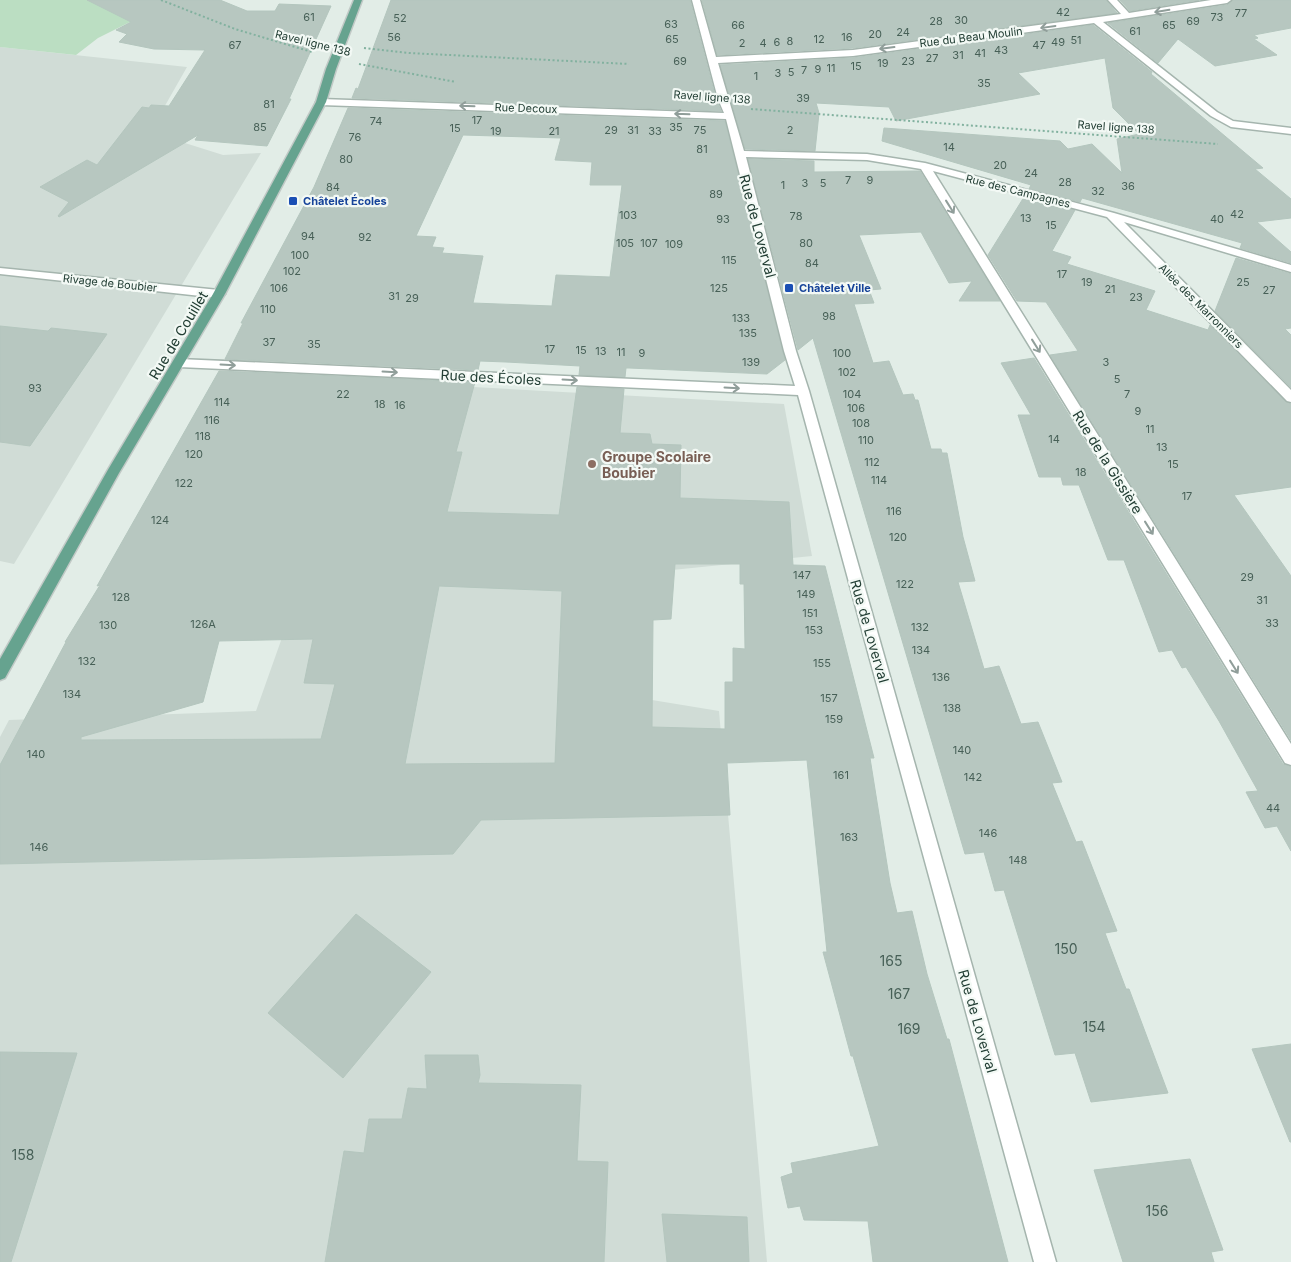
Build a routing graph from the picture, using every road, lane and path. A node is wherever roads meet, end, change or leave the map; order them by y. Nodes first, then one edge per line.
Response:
1 (161, 0) edge
2 (358, 0) edge
3 (696, 0) edge
4 (1112, 0) edge
5 (1227, 0) edge
6 (1127, 16) junction
7 (1096, 21) junction
8 (341, 45) junction
9 (336, 58) junction
10 (713, 60) junction
11 (630, 64) dead end
12 (459, 82) dead end
13 (321, 102) junction
14 (729, 112) junction
15 (1291, 131) edge
16 (1227, 144) dead end
17 (739, 154) junction
18 (925, 166) junction
19 (1110, 215) junction
20 (1291, 268) edge
21 (0, 272) edge
22 (220, 294) junction
23 (179, 363) junction
24 (804, 391) junction
25 (1291, 398) edge
26 (0, 673) edge
27 (1291, 758) edge
28 (1045, 1262) edge

1 - 9 path, Ravel ligne 138
2 - 8 main road, Rue de Couillet
3 - 10 street, Rue de Loverval
4 - 6 street
5 -> 6 street, Rue du Beau Moulin
6 - 7 street, Rue du Beau Moulin
7 -> 10 street, Rue du Beau Moulin
7 - 15 street
8 - 9 main road, Rue de Couillet
8 - 11 path
9 - 12 path, Ravel ligne 138
9 - 13 main road, Rue de Couillet
10 - 14 street, Rue de Loverval
14 -> 13 street, Rue Decoux
13 - 22 main road, Rue de Couillet
14 - 16 path, Ravel ligne 138
14 - 17 street, Rue de Loverval
17 - 18 street, Rue des Campagnes
17 - 24 street, Rue de Loverval
18 - 19 street, Rue des Campagnes
18 -> 27 street, Rue de la Gissière
19 - 20 street, Rue des Campagnes
19 - 25 street, Allée des Marronniers
21 - 22 street, Rivage de Boubier
22 - 23 main road, Rue de Couillet
23 -> 24 street, Rue des Écoles
23 - 26 main road, Rue de Couillet
24 - 28 street, Rue de Loverval

